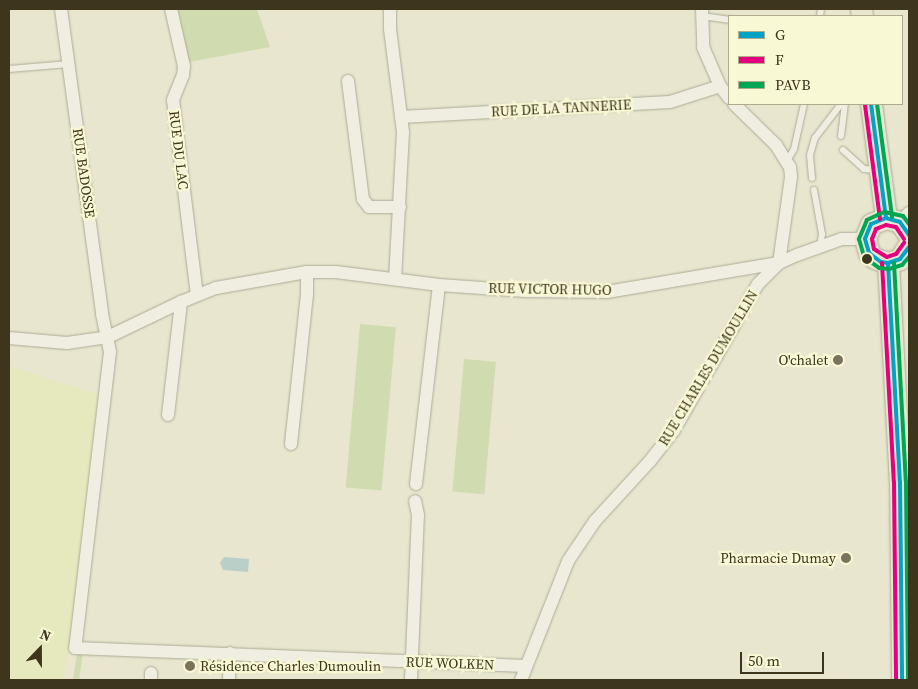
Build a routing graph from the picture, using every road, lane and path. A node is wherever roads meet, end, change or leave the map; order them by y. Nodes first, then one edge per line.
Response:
1 (61, 9) edge
2 (171, 9) edge
3 (390, 9) edge
4 (702, 12) edge
5 (728, 20) edge
6 (69, 64) junction
7 (9, 69) edge
8 (348, 81) dead end
9 (720, 86) junction
10 (728, 97) edge
11 (735, 105) edge
12 (804, 105) edge
13 (840, 105) edge
14 (845, 105) edge
15 (871, 105) edge
16 (401, 117) junction
17 (841, 136) dead end
18 (844, 150) dead end
19 (787, 161) junction
20 (878, 170) junction
21 (812, 178) dead end
22 (814, 190) dead end
23 (400, 207) junction
24 (904, 233) edge
25 (865, 239) junction
26 (820, 247) junction
27 (888, 262) junction
28 (779, 263) junction
29 (307, 272) junction
30 (395, 279) junction
31 (439, 285) junction
32 (197, 295) junction
33 (181, 302) junction
34 (108, 337) junction
35 (9, 338) edge
36 (168, 415) dead end
37 (291, 444) dead end
38 (416, 484) dead end
39 (415, 501) dead end
40 (75, 648) joint
41 (230, 653) junction
42 (412, 661) junction
43 (526, 666) junction
44 (904, 677) edge
45 (228, 680) edge
46 (411, 680) edge
47 (520, 680) edge

1 - 6 street, RUE BADOSSE
2 - 32 street, RUE DU LAC
3 - 16 street
4 - 5 lane
4 - 9 street
6 - 7 lane
6 - 34 street, RUE BADOSSE
8 - 23 street
9 - 10 street
9 - 16 street, RUE DE LA TANNERIE
11 - 19 street
12 - 19 lane
13 - 21 lane
14 - 17 lane
15 - 20 main road
16 - 23 street
18 - 20 lane
19 - 28 street
20 - 24 main road
22 - 26 lane
23 - 30 street
24 - 25 main road
24 - 27 main road
25 - 26 street, RUE CHARLES DUMOULLIN
25 - 27 main road
26 - 28 street, RUE CHARLES DUMOULLIN
27 - 44 main road
28 - 31 street, RUE VICTOR HUGO
28 - 43 street, RUE CHARLES DUMOULLIN
29 - 30 street, RUE VICTOR HUGO
29 - 32 street, RUE VICTOR HUGO
29 - 37 street
30 - 31 street, RUE VICTOR HUGO
31 - 38 street
32 - 33 street, RUE VICTOR HUGO
33 - 34 street, RUE VICTOR HUGO
33 - 36 street
34 - 35 street, RUE VICTOR HUGO
34 - 40 street, RUE BADOSSE
39 - 42 street
40 - 41 street, RUE WOLKEN
41 - 42 street, RUE WOLKEN
41 - 45 street
42 - 43 street, RUE WOLKEN
42 - 46 street
43 - 47 street, RUE CHARLES DUMOULLIN

